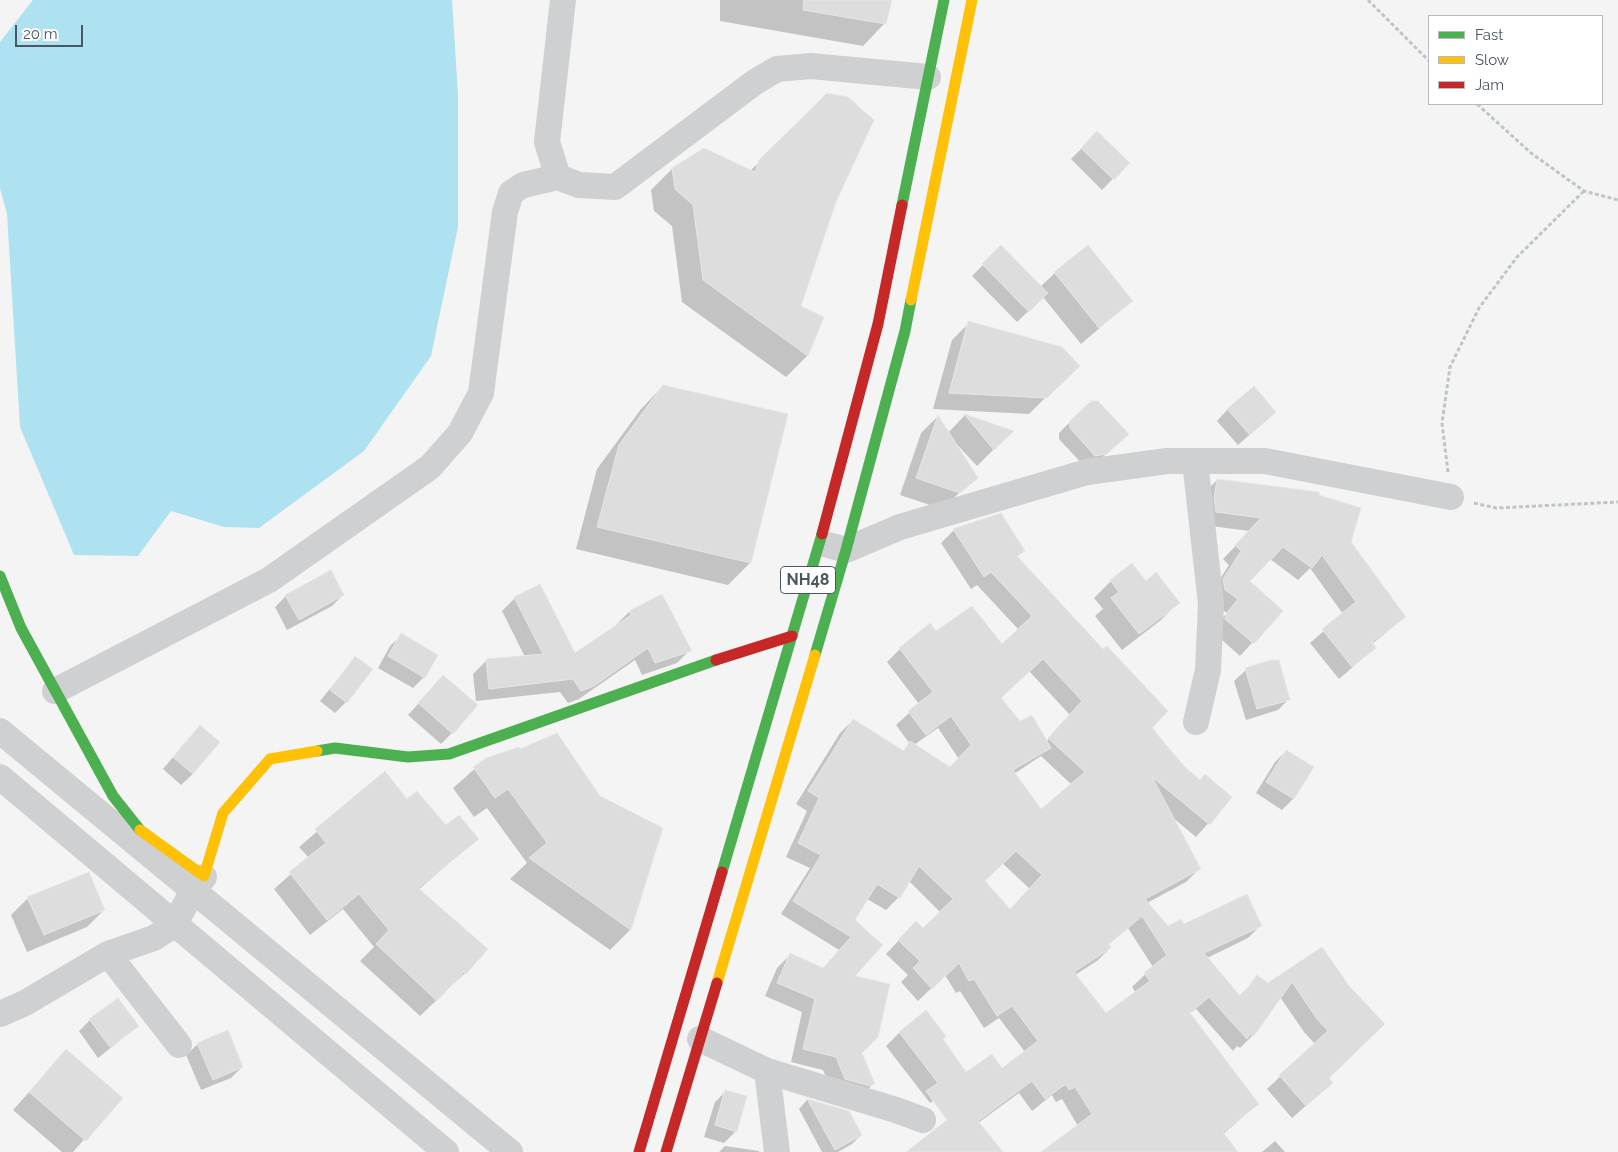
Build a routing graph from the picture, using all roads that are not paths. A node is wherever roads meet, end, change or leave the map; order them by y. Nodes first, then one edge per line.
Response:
1 (563, 0) edge
2 (944, 0) edge
3 (972, 0) edge
4 (928, 77) junction
5 (558, 177) junction
6 (1195, 461) junction
7 (1451, 497) road end
8 (820, 542) junction
9 (846, 550) junction
10 (0, 576) edge
11 (792, 636) junction
12 (55, 691) junction
13 (1196, 722) dead end
14 (0, 731) edge
15 (765, 771) junction
16 (0, 777) edge
17 (199, 883) junction
18 (175, 924) junction
19 (108, 954) junction
20 (0, 1014) edge
21 (700, 1039) junction
22 (179, 1045) dead end
23 (767, 1071) junction
24 (923, 1120) dead end
25 (446, 1152) edge
26 (510, 1152) edge
27 (639, 1152) edge
28 (666, 1152) edge
29 (777, 1152) edge

1 - 5 street
2 - 4 main road, NH48
3 - 9 main road, NH48
4 - 5 street
4 - 8 main road, NH48
5 - 12 street
6 - 7 street
6 - 9 street
6 - 13 street
8 - 9 street
8 - 11 main road, NH48
9 - 15 main road, NH48
10 - 12 main road
11 - 15 main road, NH48
11 - 17 main road
12 - 17 main road
14 - 17 street
15 - 21 main road, NH48
15 - 27 main road, NH48
16 - 18 street
17 - 18 street
17 - 26 street
18 - 19 street
18 - 25 street
19 - 20 street
19 - 22 street
21 - 23 street
21 - 28 main road, NH48
23 - 24 street
23 - 29 street

